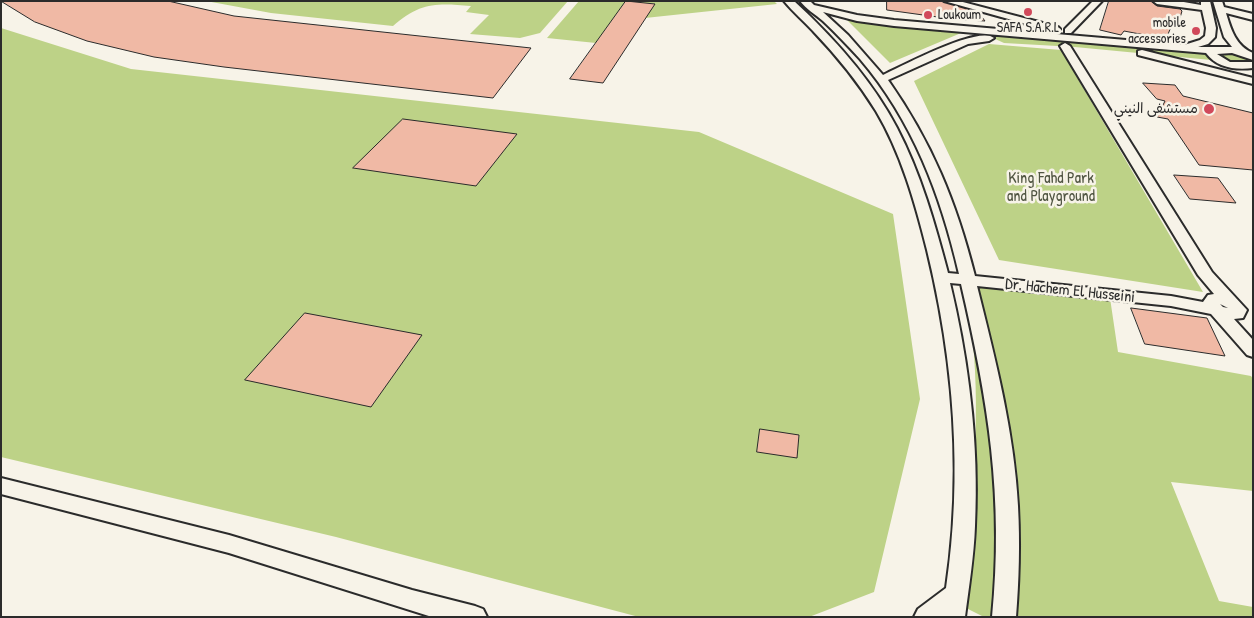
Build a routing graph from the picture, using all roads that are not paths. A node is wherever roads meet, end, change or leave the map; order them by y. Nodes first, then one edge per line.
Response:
1 (788, 1) edge
2 (948, 1) edge
3 (1098, 1) edge
4 (1157, 1) edge
5 (807, 3) edge
6 (1205, 5) edge
7 (1218, 5) edge
8 (1253, 17) edge
9 (1068, 31) junction
10 (1050, 32) junction
11 (984, 34) junction
12 (1106, 41) junction
13 (1065, 46) junction
14 (1177, 48) junction
15 (1142, 53) junction
16 (1248, 54) edge
17 (1218, 58) junction
18 (1253, 65) edge
19 (882, 79) junction
20 (1253, 80) edge
21 (942, 277) junction
22 (968, 280) junction
23 (1171, 301) joint
24 (1231, 307) edge
25 (1253, 350) edge
26 (1, 486) edge
27 (956, 594) junction
28 (474, 617) edge
29 (926, 617) edge
30 (953, 617) edge
31 (1004, 617) edge

1 - 21 street
2 - 10 street
3 - 9 street
4 - 6 street
5 - 11 street
5 - 19 street
6 - 14 street
7 - 8 street
7 - 16 street
9 - 10 street
9 - 12 street
10 - 11 street
10 - 12 street
11 - 13 street
11 - 19 street
12 - 14 street
13 - 15 street
13 - 24 street
14 - 17 street
15 - 17 street
15 - 20 street
16 - 17 street
17 - 18 street
17 - 20 street
19 - 22 street
21 - 22 street
21 - 27 street
22 - 23 street, Dr. Hachem El Husseini
22 - 31 street
23 - 24 street, Dr. Hachem El Husseini
24 - 25 street
26 - 28 street
27 - 29 street
27 - 30 street

